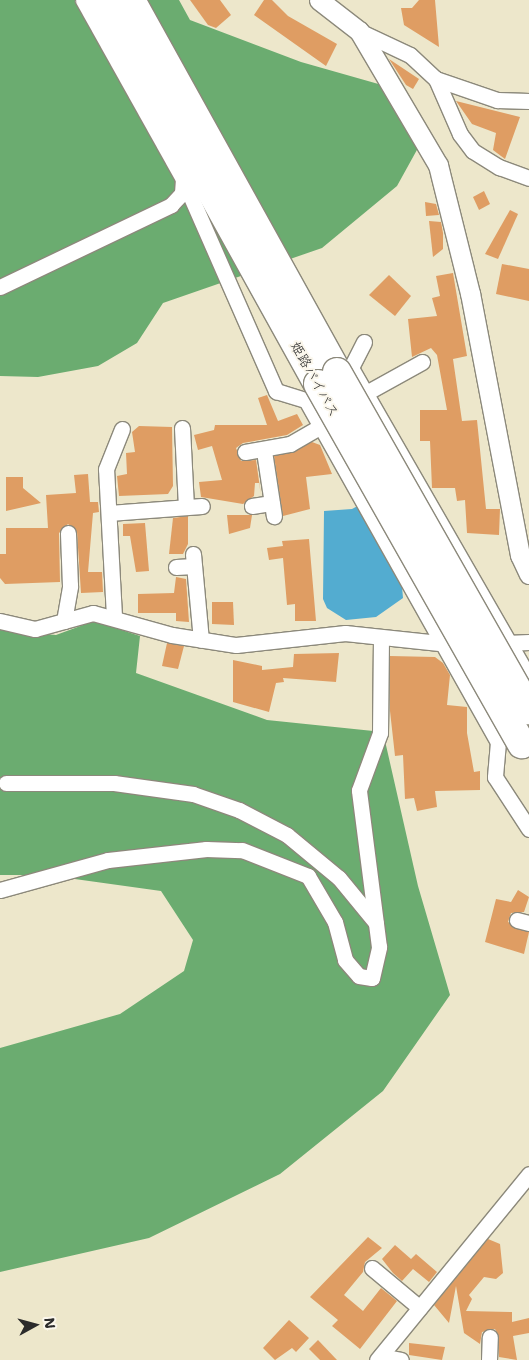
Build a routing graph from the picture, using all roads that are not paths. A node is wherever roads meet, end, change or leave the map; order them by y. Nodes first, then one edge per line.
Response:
1 (83, 0) edge
2 (105, 0) edge
3 (131, 0) edge
4 (320, 0) edge
5 (359, 31) junction
6 (436, 80) junction
7 (529, 102) edge
8 (529, 178) edge
9 (183, 179) junction
10 (0, 286) edge
11 (364, 342) dead end
12 (422, 362) dead end
13 (328, 378) junction
14 (366, 393) junction
15 (320, 426) junction
16 (182, 428) dead end
17 (122, 429) dead end
18 (264, 451) junction
19 (245, 452) dead end
20 (202, 506) dead end
21 (252, 506) dead end
22 (186, 508) junction
23 (109, 513) junction
24 (68, 533) dead end
25 (176, 568) dead end
26 (529, 574) edge
27 (114, 616) junction
28 (64, 620) junction
29 (0, 621) edge
30 (381, 639) junction
31 (201, 640) junction
32 (529, 642) edge
33 (510, 643) junction
34 (442, 644) junction
35 (529, 677) edge
36 (529, 710) edge
37 (520, 741) edge
38 (6, 783) dead end
39 (529, 829) edge
40 (0, 890) edge
41 (376, 923) junction
42 (529, 1174) edge
43 (372, 1268) dead end
44 (420, 1308) junction
45 (490, 1337) dead end
46 (379, 1358) edge
47 (401, 1360) edge
48 (489, 1360) edge

1 - 9 street
2 - 13 highway, 姫路バイパス
3 - 13 highway, 姫路バイパス
4 - 5 street
5 - 6 street
5 - 26 street
6 - 7 street
6 - 8 street
9 - 10 street
9 - 15 street
11 - 14 street
12 - 14 street
13 - 36 highway, 姫路バイパス, bridge
13 - 37 highway, 姫路バイパス, bridge
14 - 33 street
15 - 18 street
15 - 34 street
16 - 22 street
17 - 23 street
18 - 19 street
18 - 21 street
20 - 22 street
22 - 23 street
23 - 27 street
24 - 28 street
25 - 31 street
27 - 28 street
27 - 31 street
28 - 29 street
30 - 31 street
30 - 34 street
30 - 41 street
32 - 33 street
33 - 34 street
33 - 35 street
34 - 37 street
37 - 39 street
38 - 41 street
40 - 41 street
42 - 44 street
43 - 44 street
44 - 46 street
45 - 48 street
46 - 47 street

